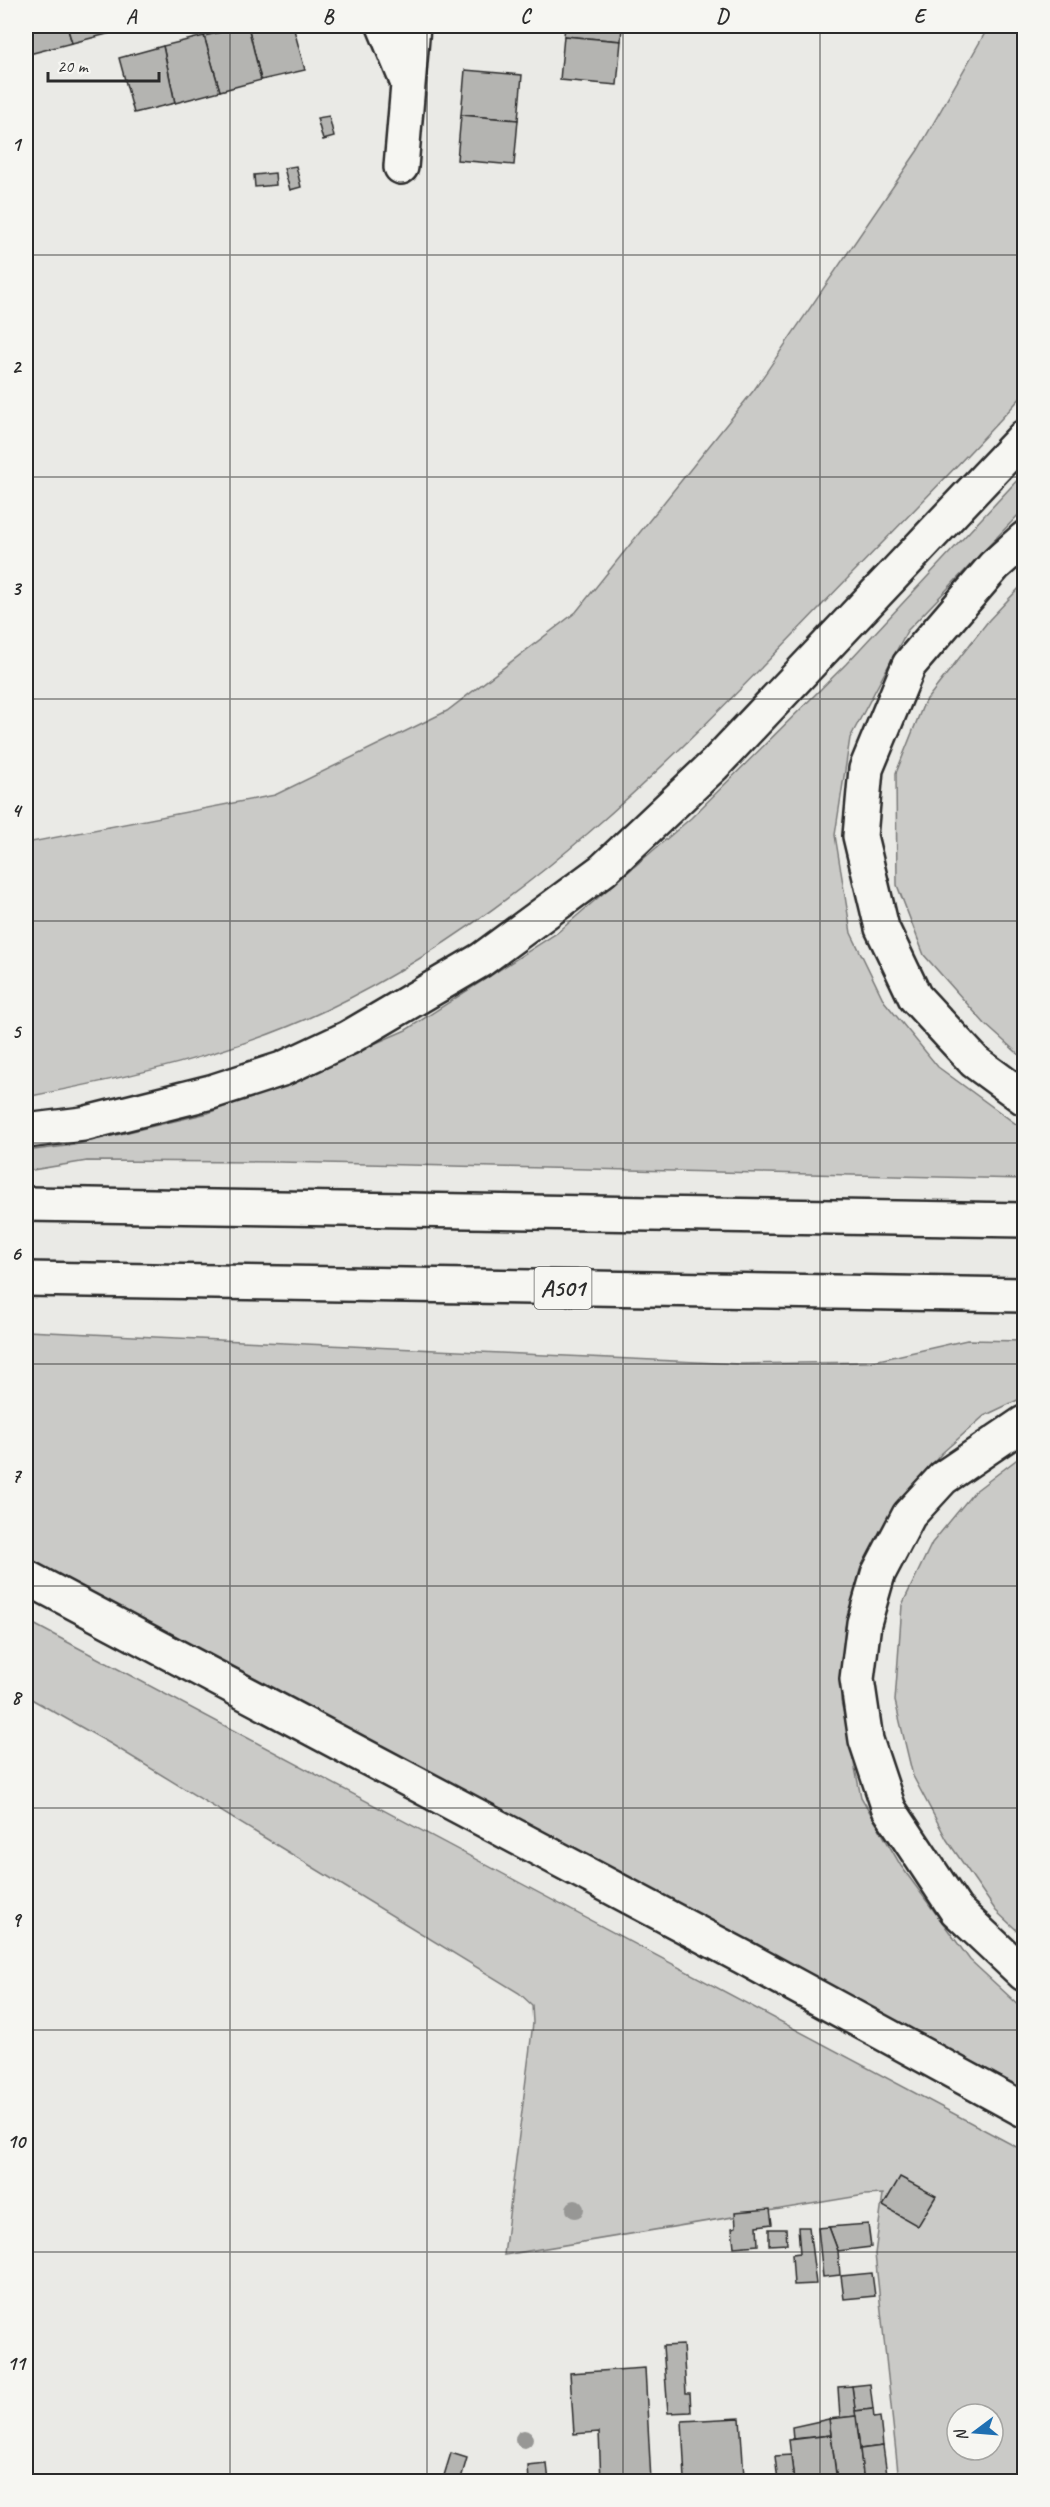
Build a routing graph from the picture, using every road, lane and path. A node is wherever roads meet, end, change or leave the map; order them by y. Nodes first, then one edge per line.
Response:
1 (384, 26) edge
2 (412, 26) edge
3 (408, 83) junction
4 (401, 167) dead end
5 (1024, 437) edge
6 (1024, 539) edge
7 (1024, 1098) edge
8 (26, 1131) edge
9 (26, 1204) edge
10 (1024, 1220) edge
11 (26, 1280) edge
12 (1024, 1295) edge
13 (1024, 1423) edge
14 (26, 1577) edge
15 (1024, 1974) edge
16 (1024, 2110) edge

1 - 3 main road
2 - 3 main road
3 - 4 main road
5 - 8 main road
6 - 7 main road
9 - 10 main road
11 - 12 main road, A501
13 - 15 main road
14 - 16 main road

